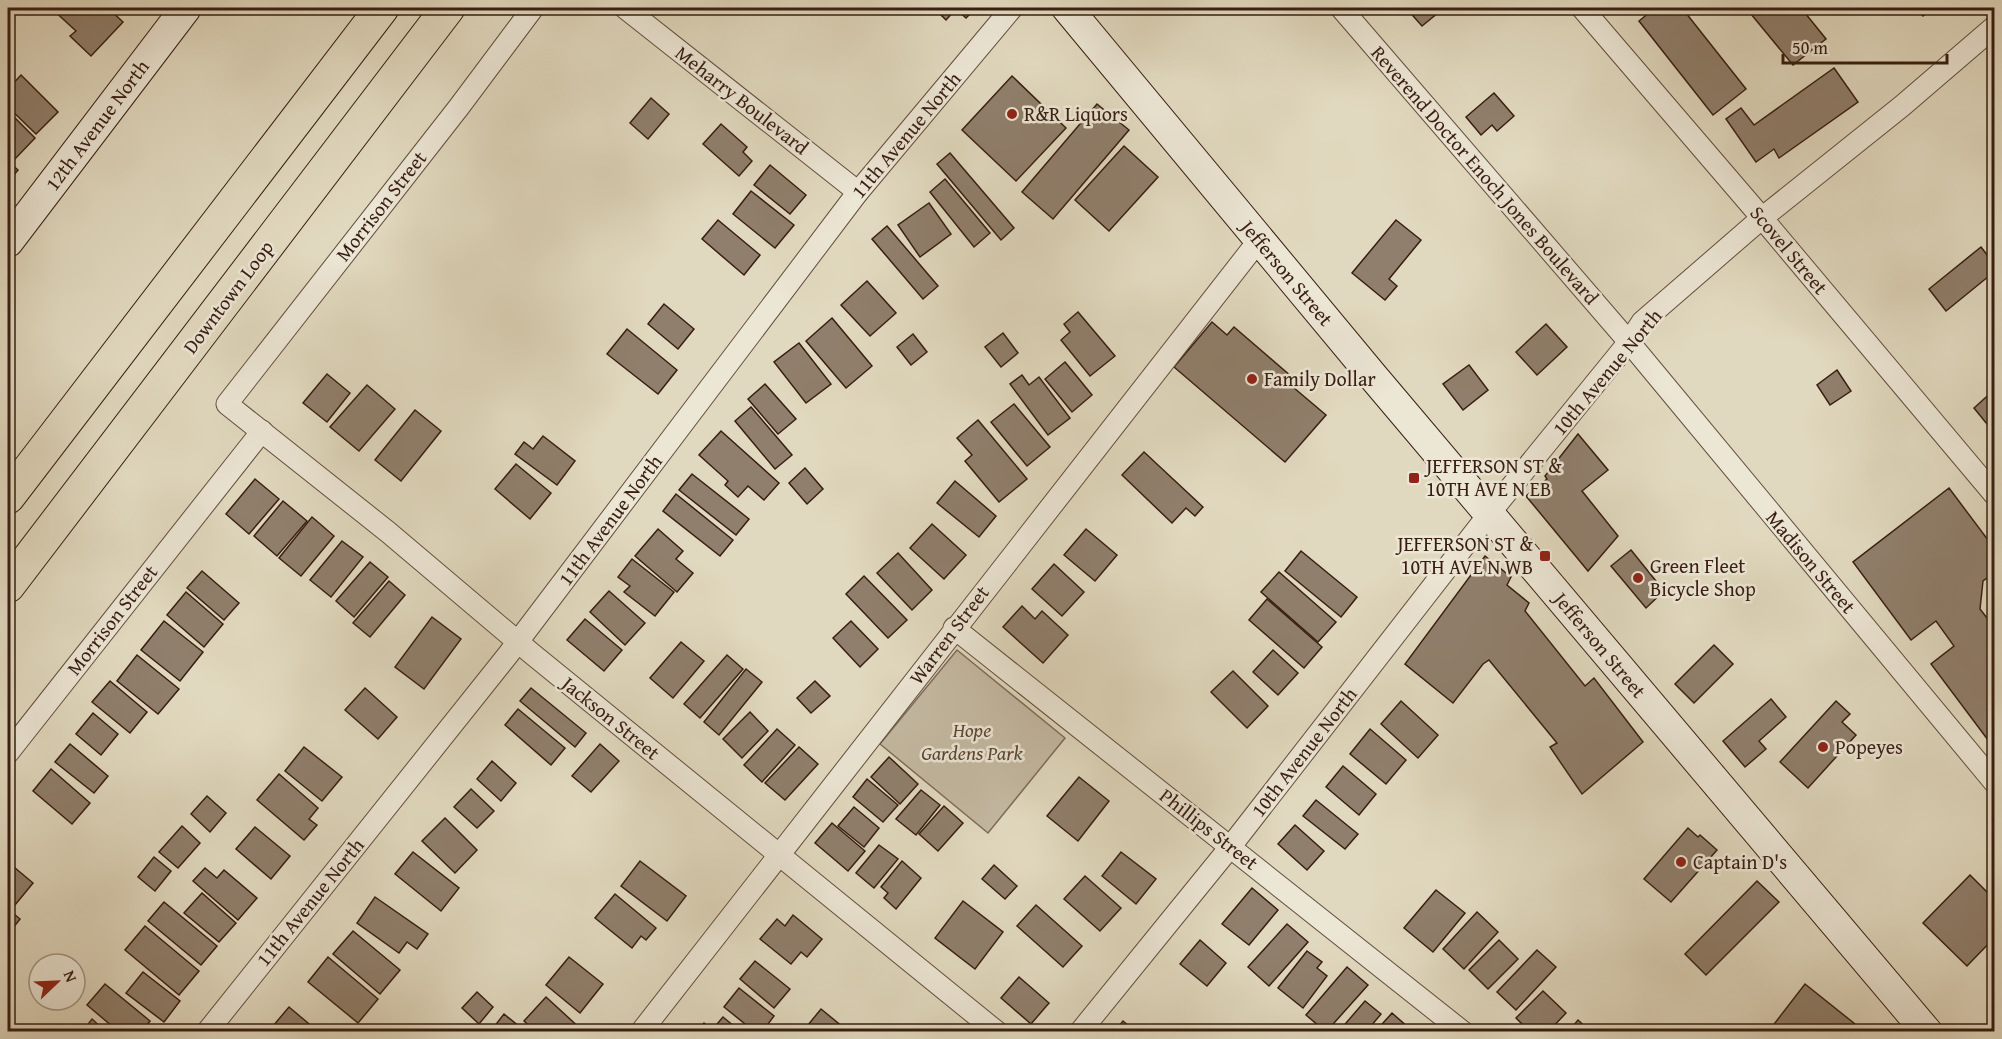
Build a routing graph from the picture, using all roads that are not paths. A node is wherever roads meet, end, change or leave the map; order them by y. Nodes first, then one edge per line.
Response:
1 (186, 8) edge
2 (382, 8) edge
3 (448, 8) edge
4 (533, 8) edge
5 (625, 8) edge
6 (1012, 8) edge
7 (1067, 8) edge
8 (1341, 8) edge
9 (1582, 8) edge
10 (1995, 27) edge
11 (858, 192) junction
12 (1762, 218) junction
13 (10, 235) edge
14 (1259, 240) junction
15 (1629, 342) junction
16 (227, 404) joint
17 (262, 431) junction
18 (1995, 494) edge
19 (8, 497) edge
20 (1489, 514) junction
21 (8, 585) edge
22 (954, 628) junction
23 (518, 642) junction
24 (8, 753) edge
25 (1995, 782) edge
26 (1231, 846) junction
27 (778, 855) junction
28 (207, 1032) edge
29 (641, 1032) edge
30 (997, 1032) edge
31 (1080, 1032) edge
32 (1463, 1032) edge
33 (1927, 1032) edge

1 - 13 main road, 12th Avenue North
2 - 19 highway
3 - 21 highway, Downtown Loop
4 - 16 street, Morrison Street
5 - 11 street, Meharry Boulevard
6 - 11 street, 11th Avenue North
7 - 14 main road, Jefferson Street
8 - 15 street, Reverend Doctor Enoch Jones Boulevard
9 - 12 street, Scovel Street
10 - 12 street, 10th Avenue North
11 - 23 street, 11th Avenue North
12 - 15 street, 10th Avenue North
12 - 18 street, Scovel Street
14 - 20 main road, Jefferson Street
14 - 22 street, Warren Street
15 - 20 street, 10th Avenue North
15 - 25 street, Madison Street
16 - 17 street, Jackson Street
17 - 23 street, Jackson Street
17 - 24 street, Morrison Street
20 - 26 street, 10th Avenue North
20 - 33 main road, Jefferson Street
22 - 26 street, Phillips Street
22 - 27 street, Warren Street
23 - 27 street, Jackson Street
23 - 28 street, 11th Avenue North
26 - 31 street, 10th Avenue North
26 - 32 street, Phillips Street
27 - 29 street, Warren Street
27 - 30 street, Jackson Street

